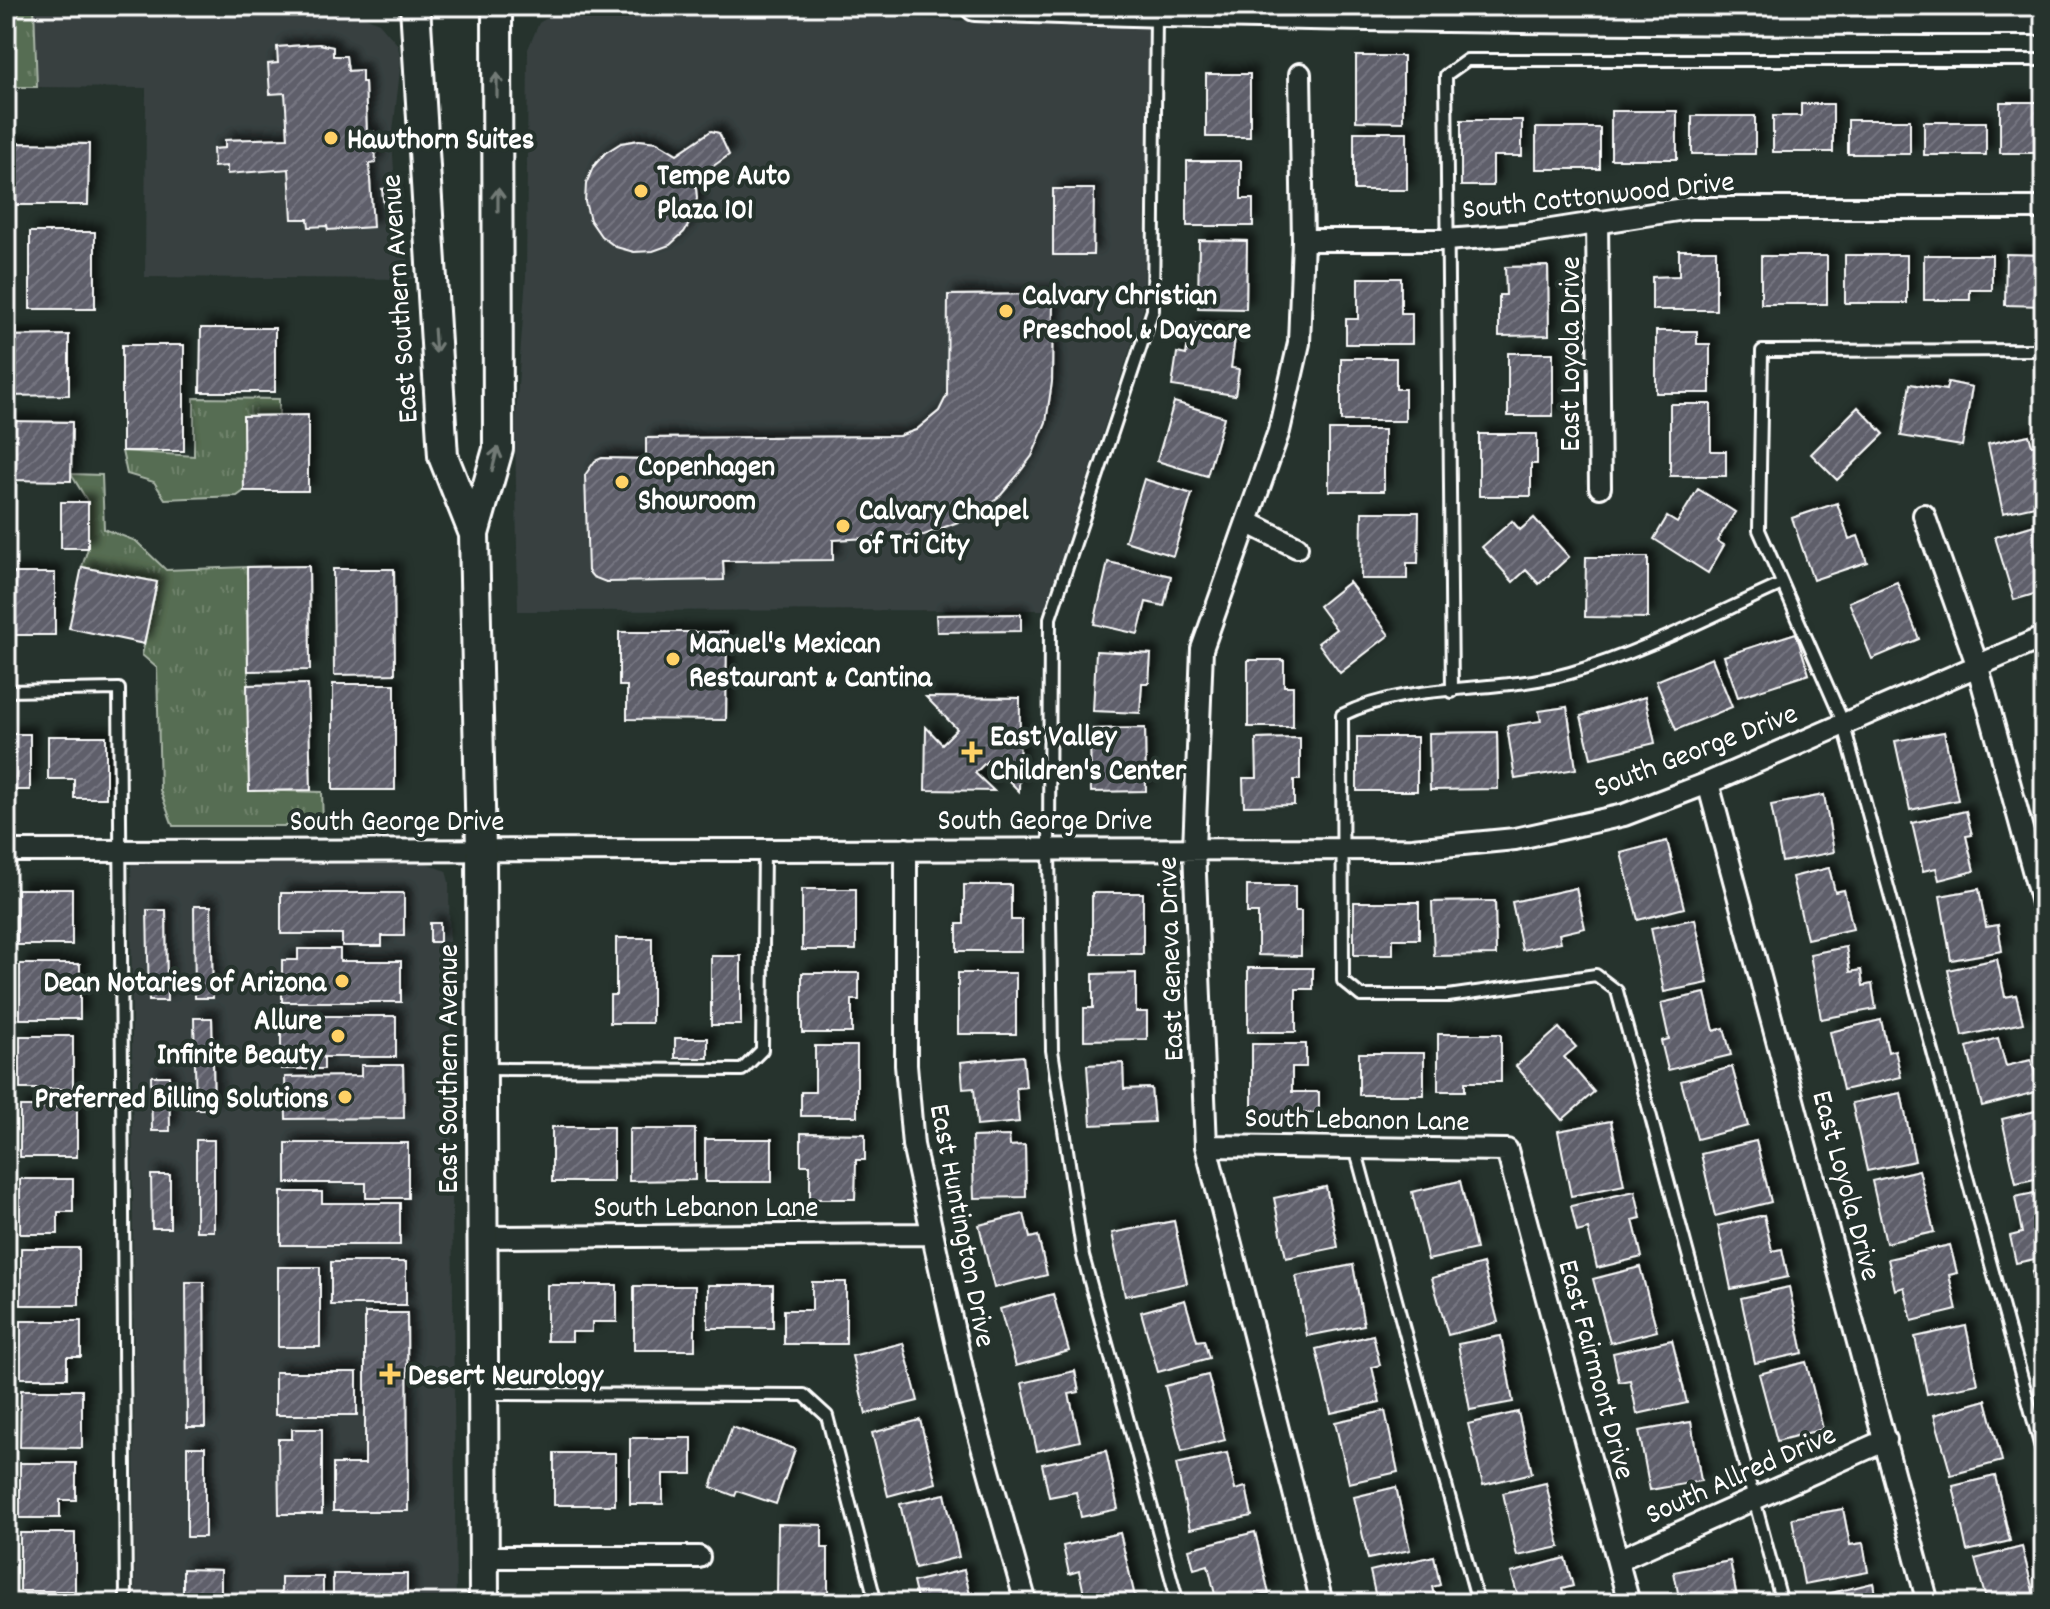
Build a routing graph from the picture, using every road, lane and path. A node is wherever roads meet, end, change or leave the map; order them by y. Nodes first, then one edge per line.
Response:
1 (415, 6) edge
2 (497, 6) edge
3 (975, 6) edge
4 (1156, 13) junction
5 (2044, 20) edge
6 (2044, 60) edge
7 (1300, 74) dead end
8 (2044, 208) edge
9 (1597, 221) junction
10 (1303, 240) junction
11 (1446, 240) junction
12 (2044, 350) edge
13 (1600, 487) dead end
14 (1924, 515) dead end
15 (1247, 522) junction
16 (474, 534) junction
17 (1297, 547) dead end
18 (1780, 585) junction
19 (2044, 637) edge
20 (1977, 664) junction
21 (6, 691) edge
22 (1452, 692) junction
23 (1843, 722) junction
24 (1708, 783) junction
25 (764, 849) junction
26 (906, 849) junction
27 (1049, 849) junction
28 (1194, 849) junction
29 (1343, 849) junction
30 (481, 850) junction
31 (6, 851) edge
32 (122, 851) junction
33 (2044, 910) edge
34 (481, 1069) junction
35 (1206, 1146) junction
36 (1355, 1148) junction
37 (1507, 1150) joint
38 (931, 1234) junction
39 (481, 1237) junction
40 (482, 1394) junction
41 (1886, 1440) junction
42 (2044, 1459) edge
43 (1754, 1499) junction
44 (483, 1557) junction
45 (699, 1557) dead end
46 (1618, 1560) junction
47 (126, 1603) edge
48 (484, 1603) edge
49 (876, 1603) edge
50 (1026, 1603) edge
51 (1178, 1603) edge
52 (1322, 1603) edge
53 (1478, 1603) edge
54 (1629, 1603) edge
55 (1782, 1603) edge
56 (1928, 1603) edge

1 -> 16 main road, East Southern Avenue
16 -> 2 main road, East Southern Avenue
3 - 4 main road
4 - 5 main road
4 - 27 lane
6 - 11 lane
7 - 10 street, East Geneva Drive
8 - 9 street, South Cottonwood Drive
9 - 11 street, South Cottonwood Drive
9 - 13 street, East Loyola Drive
10 - 11 street, South Cottonwood Drive
10 - 15 street, East Geneva Drive
11 - 22 lane
12 - 18 lane
14 - 20 street
15 - 17 street
15 - 28 street, East Geneva Drive
16 - 30 main road, East Southern Avenue
18 - 22 lane
18 - 23 lane
19 - 20 street, South George Drive
20 - 23 street, South George Drive
20 - 33 street
21 - 32 lane
22 - 29 lane
23 - 24 street, South George Drive
23 - 42 lane
24 - 29 street, South George Drive
24 - 41 street, East Loyola Drive
25 - 26 street, South George Drive
25 - 30 street, South George Drive
25 - 34 lane
26 - 27 street, South George Drive
26 - 38 street, East Huntington Drive
27 - 28 street, South George Drive
27 - 51 lane
28 - 29 street, South George Drive
28 - 35 street, East Geneva Drive
29 - 43 lane
30 - 32 street, South George Drive
30 - 34 main road, East Southern Avenue
31 - 32 street, South George Drive
32 - 47 lane
34 - 39 main road, East Southern Avenue
35 - 36 street, South Lebanon Lane
35 - 52 street, East Geneva Drive
36 - 37 street, South Lebanon Lane
36 - 53 lane
37 - 46 street, East Fairmont Drive
38 - 39 street, South Lebanon Lane
38 - 50 street, East Huntington Drive
39 - 40 main road, East Southern Avenue
40 - 44 main road, East Southern Avenue
40 - 49 lane
41 - 43 street, South Allred Drive
41 - 56 street, East Loyola Drive
43 - 46 street, South Allred Drive
43 - 55 lane
44 - 45 street
44 - 48 main road, East Southern Avenue
46 - 54 street, East Fairmont Drive

